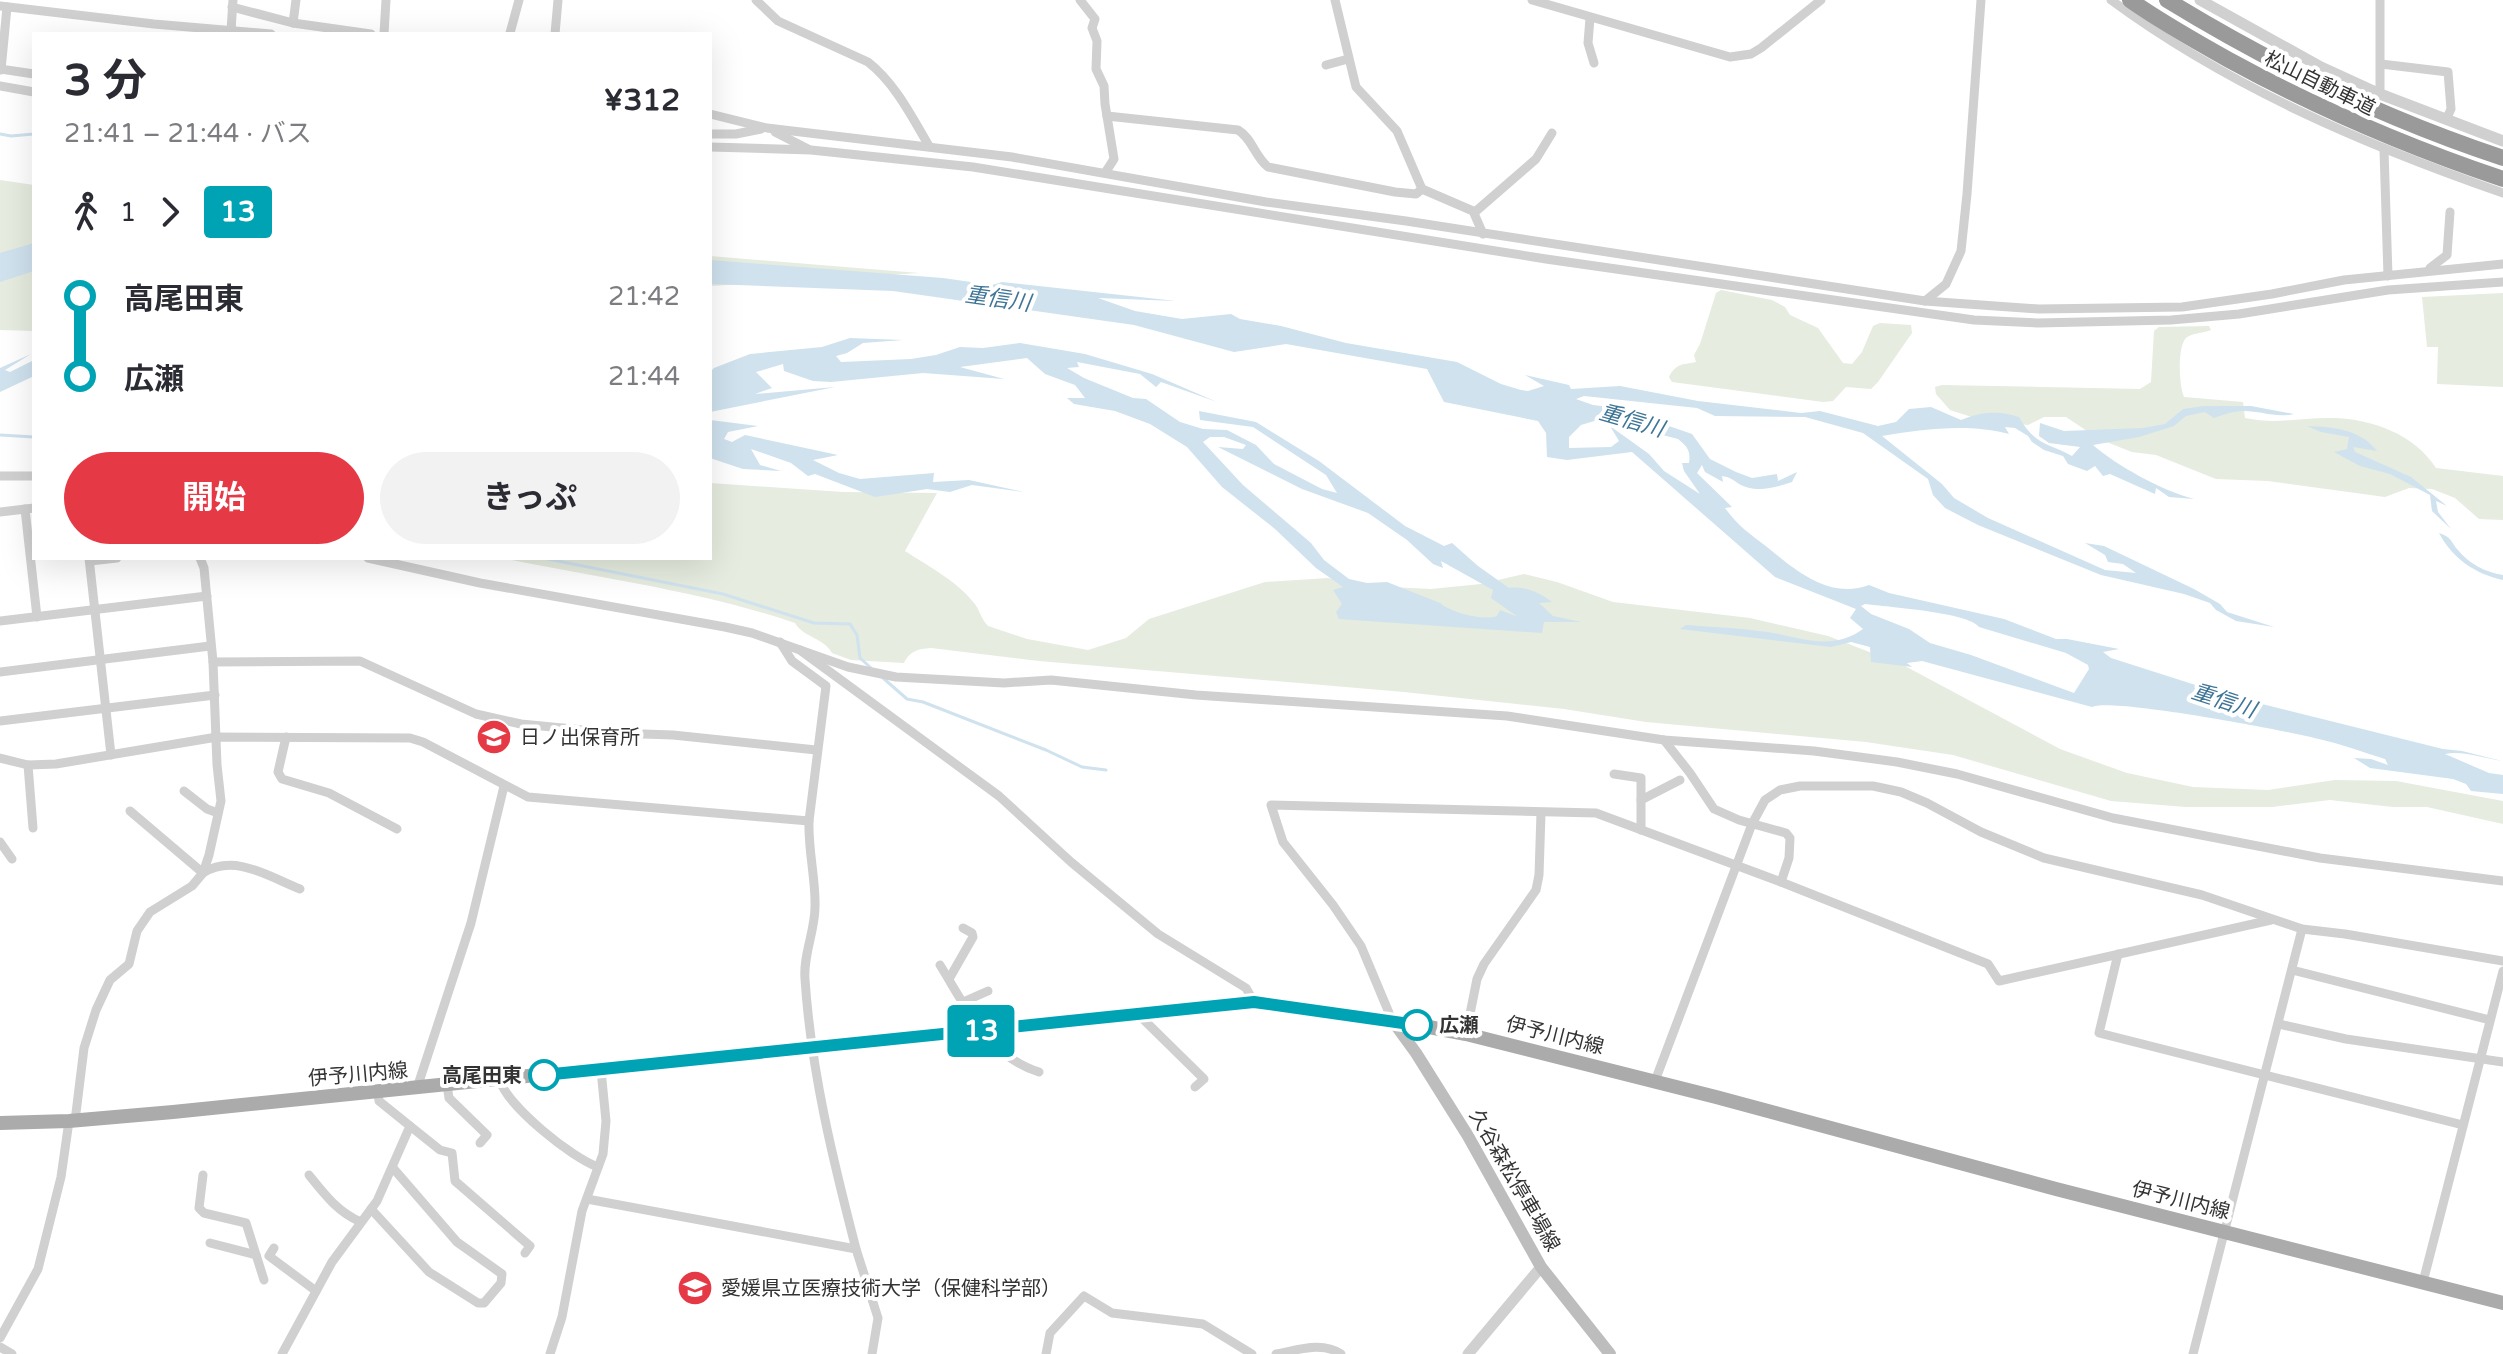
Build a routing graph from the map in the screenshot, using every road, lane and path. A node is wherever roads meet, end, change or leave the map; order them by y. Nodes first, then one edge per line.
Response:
1 (40, 0) edge
2 (296, 0) edge
3 (386, 0) edge
4 (519, 0) edge
5 (558, 0) edge
6 (756, 0) edge
7 (1080, 0) edge
8 (1335, 0) edge
9 (1532, 0) edge
10 (1821, 0) edge
11 (1981, 0) edge
12 (2111, 0) edge
13 (2130, 0) edge
14 (2167, 0) edge
15 (2200, 0) edge
16 (2380, 0) edge
17 (233, 3) edge
18 (4, 6) edge
19 (39, 11) junction
20 (1590, 18) junction
21 (293, 23) junction
22 (231, 31) junction
23 (244, 32) edge
24 (357, 32) edge
25 (384, 32) edge
26 (510, 32) edge
27 (555, 32) edge
28 (1348, 59) junction
29 (1594, 63) dead end
30 (2381, 64) junction
31 (1326, 65) dead end
32 (1, 70) edge
33 (32, 74) edge
34 (0, 86) edge
35 (32, 92) edge
36 (2380, 94) junction
37 (712, 114) edge
38 (1107, 116) junction
39 (2446, 120) junction
40 (767, 128) junction
41 (1552, 133) dead end
42 (712, 134) edge
43 (2503, 141) edge
44 (929, 146) junction
45 (712, 147) edge
46 (811, 150) junction
47 (2384, 150) junction
48 (2503, 158) edge
49 (1105, 173) junction
50 (2503, 179) edge
51 (1422, 189) junction
52 (2503, 193) edge
53 (1475, 212) junction
54 (2450, 212) dead end
55 (1483, 234) junction
56 (2503, 264) edge
57 (2429, 270) junction
58 (2388, 276) junction
59 (2503, 282) edge
60 (1925, 301) junction
61 (0, 476) edge
62 (32, 476) edge
63 (30, 508) edge
64 (0, 512) edge
65 (32, 539) edge
66 (33, 560) edge
67 (90, 560) edge
68 (200, 560) edge
69 (377, 560) edge
70 (207, 596) junction
71 (95, 610) junction
72 (37, 617) junction
73 (0, 621) edge
74 (780, 642) junction
75 (210, 646) junction
76 (800, 650) junction
77 (101, 659) junction
78 (213, 662) junction
79 (0, 672) edge
80 (215, 695) junction
81 (106, 708) junction
82 (0, 721) edge
83 (217, 737) junction
84 (286, 737) junction
85 (1664, 740) junction
86 (816, 750) junction
87 (111, 755) junction
88 (0, 758) edge
89 (28, 765) junction
90 (1614, 774) dead end
91 (1680, 780) dead end
92 (504, 786) junction
93 (184, 791) dead end
94 (1641, 800) junction
95 (130, 811) dead end
96 (218, 813) junction
97 (1541, 813) junction
98 (809, 821) junction
99 (1752, 824) junction
100 (33, 828) dead end
101 (397, 829) dead end
102 (1641, 830) junction
103 (0, 842) edge
104 (12, 859) dead end
105 (1736, 866) junction
106 (203, 873) junction
107 (2503, 881) edge
108 (1781, 882) junction
109 (300, 889) dead end
110 (2271, 920) junction
111 (963, 928) dead end
112 (2302, 929) junction
113 (2118, 954) junction
114 (2503, 961) edge
115 (940, 965) dead end
116 (2292, 970) junction
117 (2503, 971) edge
118 (949, 979) junction
119 (988, 991) dead end
120 (963, 1002) junction
121 (1254, 1002) junction
122 (1143, 1013) junction
123 (1392, 1020) junction
124 (2490, 1020) junction
125 (2279, 1024) junction
126 (980, 1031) junction
127 (1466, 1034) junction
128 (812, 1048) junction
129 (2481, 1058) junction
130 (2503, 1062) edge
131 (601, 1070) junction
132 (1039, 1072) dead end
133 (2265, 1075) junction
134 (500, 1080) junction
135 (1655, 1081) junction
136 (447, 1085) junction
137 (1195, 1087) dead end
138 (417, 1088) junction
139 (378, 1092) junction
140 (72, 1121) junction
141 (0, 1123) edge
142 (2463, 1125) junction
143 (410, 1126) junction
144 (480, 1143) dead end
145 (598, 1167) junction
146 (393, 1168) junction
147 (203, 1175) dead end
148 (309, 1175) dead end
149 (587, 1199) junction
150 (371, 1209) junction
151 (361, 1222) junction
152 (2223, 1231) junction
153 (210, 1243) dead end
154 (856, 1249) junction
155 (525, 1253) dead end
156 (257, 1259) junction
157 (1541, 1267) junction
158 (264, 1280) dead end
159 (2423, 1282) junction
160 (316, 1291) junction
161 (2503, 1303) edge
162 (0, 1338) edge
163 (0, 1347) edge
164 (12, 1354) edge
165 (282, 1354) edge
166 (550, 1354) edge
167 (872, 1354) edge
168 (1046, 1354) edge
169 (1252, 1354) edge
170 (1276, 1354) edge
171 (1341, 1354) edge
172 (1468, 1354) edge
173 (1610, 1354) edge
174 (2193, 1354) edge

1 - 19 street
2 - 21 street
3 - 25 street
4 - 26 street
5 - 27 street
6 - 44 street
7 - 38 street
8 - 28 street
9 - 20 street
10 - 20 street
11 - 60 street
12 - 47 street
13 - 50 highway, 松山自動車道
14 - 48 highway, 松山自動車道
15 - 36 street
16 - 30 street
17 - 21 street
17 - 22 street
18 - 19 street
18 - 32 street
19 - 22 street
20 - 29 street
21 - 24 street
22 - 23 street
28 - 31 street
28 - 51 street
30 - 36 street
30 - 39 street
32 - 33 street
34 - 35 street
36 - 39 street
37 - 40 street
38 - 49 street
38 - 51 street
39 - 43 street
40 - 42 street
40 - 44 street
40 - 46 street
41 - 53 street
44 - 49 street
45 - 46 street
46 - 59 street
47 - 52 street
47 - 58 street
49 - 55 street
51 - 53 street
53 - 55 street
54 - 57 street
55 - 60 street
56 - 57 street
57 - 58 street
58 - 60 street
61 - 62 street
63 - 64 street
63 - 65 street
66 - 72 street
67 - 71 street
68 - 70 street
69 - 74 street
70 - 71 street
70 - 75 street
71 - 72 street
71 - 77 street
72 - 73 street
74 - 76 street
74 - 86 street
75 - 77 street
75 - 78 street
76 - 85 street
76 - 121 street
77 - 79 street
77 - 81 street
78 - 80 street
78 - 86 street
80 - 81 street
80 - 83 street
81 - 82 street
81 - 87 street
83 - 84 street
83 - 87 street
83 - 96 street
84 - 92 street
84 - 101 street
85 - 99 street
85 - 107 street
86 - 98 street
87 - 89 street
88 - 89 street
89 - 100 street
90 - 94 street
91 - 94 street
92 - 98 street
92 - 138 street
93 - 96 street
94 - 102 street
95 - 106 street
96 - 106 street
97 - 102 street
97 - 123 street
97 - 127 street
98 - 128 street
99 - 105 street
99 - 108 street
99 - 110 street
102 - 105 street
103 - 104 street
105 - 108 street
105 - 135 street
106 - 109 street
106 - 140 street
108 - 113 street
110 - 112 street
110 - 113 street
111 - 118 street
112 - 114 street
112 - 116 street
113 - 133 street
115 - 118 street
116 - 124 street
116 - 125 street
117 - 124 street
118 - 120 street
119 - 120 street
120 - 126 street
121 - 122 main road, 伊予川内線
121 - 123 main road, 伊予川内線
122 - 126 main road, 伊予川内線
122 - 137 street
123 - 127 main road, 伊予川内線
123 - 157 main road, 久谷森松停車場線
124 - 129 street
125 - 129 street
125 - 133 street
126 - 128 main road, 伊予川内線
126 - 132 street
127 - 135 main road, 伊予川内線
128 - 131 main road, 伊予川内線
128 - 154 street
129 - 130 street
129 - 142 street
131 - 134 main road, 伊予川内線
131 - 145 street
133 - 142 street
133 - 152 street
134 - 136 main road, 伊予川内線
134 - 145 street
135 - 152 main road, 伊予川内線
136 - 138 main road, 伊予川内線
136 - 144 street
138 - 139 main road, 伊予川内線
139 - 140 main road, 伊予川内線
139 - 143 street
140 - 141 main road, 伊予川内線
140 - 162 street
142 - 159 street
143 - 146 street
143 - 155 street
145 - 149 street
146 - 150 street
146 - 150 street
147 - 156 street
148 - 151 street
149 - 154 street
149 - 166 street
150 - 151 street
151 - 160 street
152 - 159 main road, 伊予川内線
152 - 174 street
153 - 156 street
154 - 167 street
156 - 158 street
156 - 160 street
157 - 172 street
157 - 173 main road, 久谷森松停車場線
159 - 161 main road, 伊予川内線
160 - 165 street
163 - 164 street
168 - 169 street
170 - 171 street

